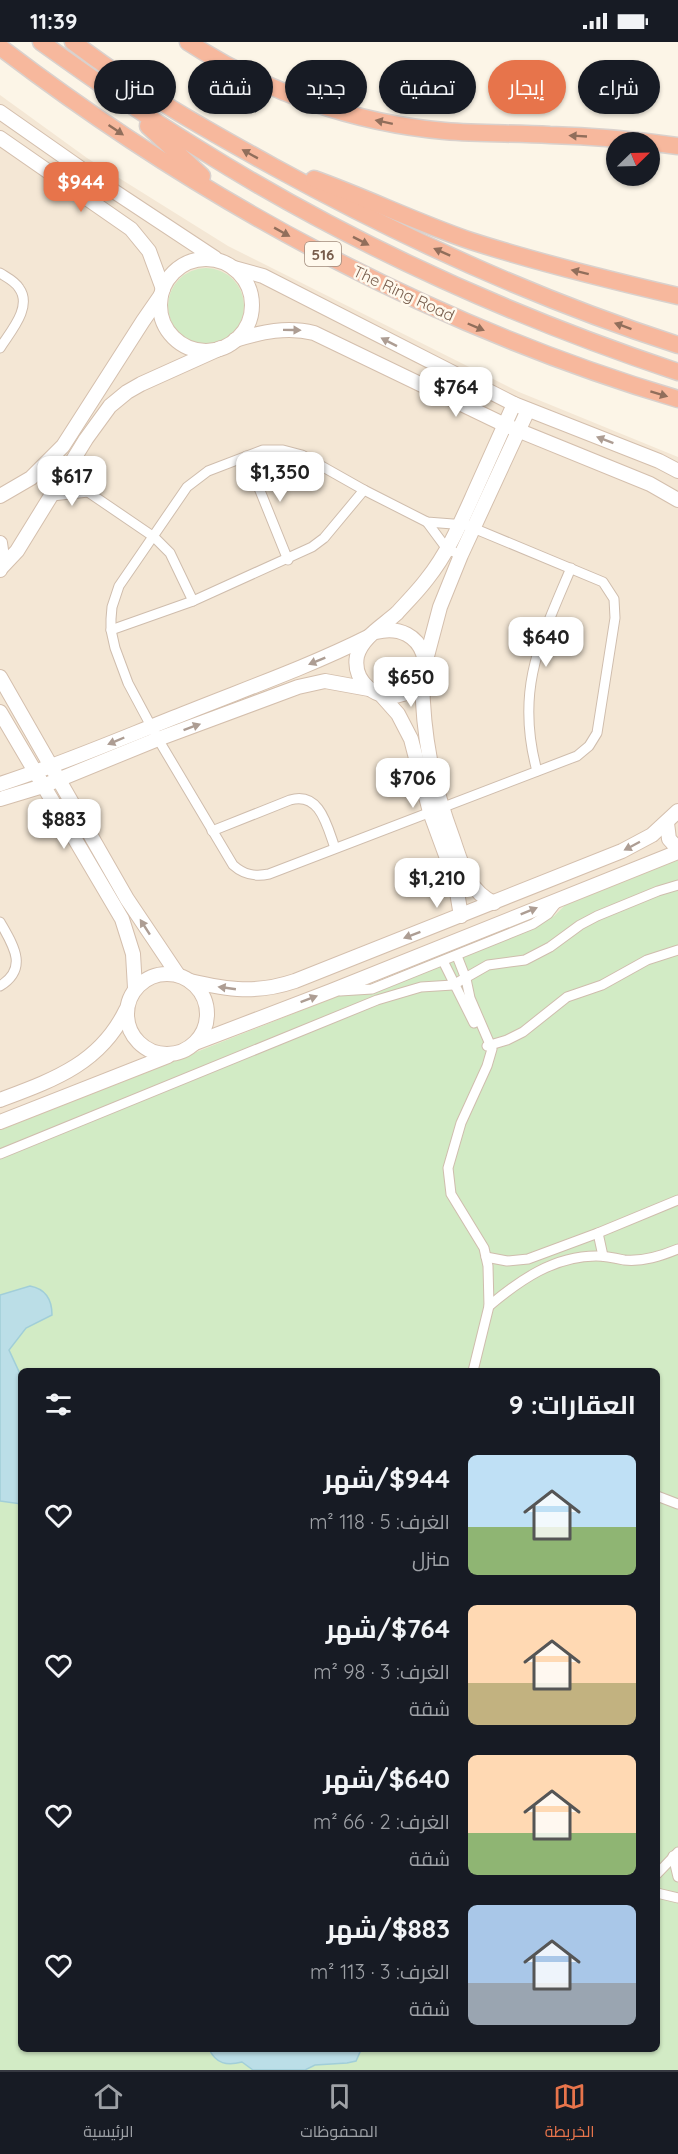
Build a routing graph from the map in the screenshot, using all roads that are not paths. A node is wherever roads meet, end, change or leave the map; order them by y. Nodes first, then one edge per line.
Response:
1 (41, 42) edge
2 (73, 42) edge
3 (189, 42) edge
4 (0, 47) edge
5 (94, 80) edge
6 (0, 112) edge
7 (135, 114) edge
8 (144, 114) edge
9 (0, 138) edge
10 (678, 146) edge
11 (277, 169) junction
12 (228, 200) junction
13 (220, 261) junction
14 (234, 268) junction
15 (0, 273) edge
16 (162, 292) junction
17 (678, 296) edge
18 (235, 340) junction
19 (678, 345) edge
20 (0, 348) edge
21 (221, 348) junction
22 (678, 372) edge
23 (678, 399) edge
24 (514, 404) junction
25 (528, 410) junction
26 (83, 416) junction
27 (96, 424) junction
28 (511, 428) junction
29 (246, 456) junction
30 (73, 460) junction
31 (678, 471) edge
32 (364, 490) junction
33 (88, 492) junction
34 (0, 496) edge
35 (52, 496) junction
36 (678, 500) edge
37 (427, 522) junction
38 (467, 526) junction
39 (154, 537) junction
40 (0, 543) edge
41 (447, 549) junction
42 (461, 555) junction
43 (288, 560) junction
44 (571, 568) junction
45 (0, 569) edge
46 (193, 601) junction
47 (111, 630) junction
48 (373, 634) junction
49 (423, 671) junction
50 (0, 677) edge
51 (369, 689) junction
52 (382, 696) junction
53 (0, 711) edge
54 (151, 726) junction
55 (158, 740) junction
56 (22, 750) junction
57 (537, 771) junction
58 (35, 773) junction
59 (55, 773) junction
60 (5, 782) edge
61 (43, 786) junction
62 (0, 799) edge
63 (436, 810) junction
64 (678, 811) edge
65 (667, 823) junction
66 (212, 831) junction
67 (335, 848) junction
68 (678, 850) edge
69 (678, 885) edge
70 (559, 899) junction
71 (494, 903) junction
72 (461, 916) junction
73 (0, 922) edge
74 (678, 950) edge
75 (457, 956) junction
76 (443, 961) junction
77 (184, 978) junction
78 (466, 979) junction
79 (453, 985) junction
80 (0, 986) edge
81 (135, 988) junction
82 (331, 991) junction
83 (126, 1010) junction
84 (195, 1043) junction
85 (489, 1048) junction
86 (174, 1054) junction
87 (0, 1100) edge
88 (0, 1122) edge
89 (0, 1154) edge
90 (678, 1200) edge
91 (598, 1233) junction
92 (678, 1249) edge
93 (603, 1256) junction
94 (486, 1257) junction
95 (489, 1306) junction
96 (474, 1368) edge
97 (660, 1497) edge
98 (678, 1504) edge
99 (675, 1854) edge
100 (660, 1871) edge
101 (678, 1877) edge
102 (660, 1894) edge
103 (678, 1898) edge

1 - 5 highway, The Ring Road / 516
11 -> 2 highway
10 -> 3 highway
4 -> 12 highway, The Ring Road / 516
6 - 13 street
7 - 12 highway, 516
8 -> 22 highway, The Ring Road / 516
9 - 16 street
17 -> 11 highway
19 -> 11 highway
12 -> 23 highway, The Ring Road / 516
13 - 14 street
13 - 16 street
14 - 18 street
24 -> 14 street
15 - 20 street
16 - 21 street
16 - 26 street
18 - 21 street
18 -> 28 street
21 - 27 street
24 - 25 street
24 - 28 street
25 - 28 street
31 -> 25 street
26 - 27 street
26 - 34 street
27 - 30 street
28 - 36 street
28 - 38 street
29 - 32 street
29 - 39 street
29 - 43 street
30 - 33 street
30 - 35 street
32 - 37 street
32 - 43 street
33 - 35 street
33 - 39 street
35 - 45 street
37 - 38 street
37 - 41 street
38 - 41 street
38 - 42 street
38 - 44 street
39 - 46 street
39 - 47 street
40 - 45 street
41 - 42 street
41 - 48 street
42 - 49 street
43 - 46 street
44 - 57 street
44 - 57 street
46 - 47 street
47 - 54 street
48 - 49 street
48 - 51 street
48 -> 54 street
49 - 52 street
49 - 63 street
50 - 59 street
51 - 52 street
55 -> 51 street
52 - 63 street
53 - 56 street
54 - 55 street
54 -> 59 street
55 - 59 street
55 - 66 street
56 - 58 street
56 - 60 street
57 - 63 street
58 - 59 street
58 - 60 street
58 - 61 street
59 - 61 street
77 -> 59 street
61 - 62 street
61 - 81 street
63 - 67 street
63 - 71 street
63 - 72 street
64 - 65 street
65 - 68 street
65 -> 71 street
66 - 67 street
66 - 67 street
68 - 70 street
69 - 78 street
70 - 75 street
82 -> 70 street
71 - 72 street
72 -> 77 street
73 - 80 street
74 - 85 street
75 - 76 street
75 - 78 street
76 - 79 street
76 - 82 street
77 - 81 street
77 - 84 street
78 - 79 street
78 - 85 street
79 - 85 street
79 - 89 street
81 - 83 street
84 -> 82 street
83 - 86 street
83 - 87 street
84 - 86 street
85 - 94 street
86 - 88 street
90 - 91 street
91 - 93 street
91 - 94 street
92 - 93 street
93 - 95 street
94 - 95 street
95 - 96 street
97 - 98 street
99 - 100 street
99 - 101 street
102 - 103 street

